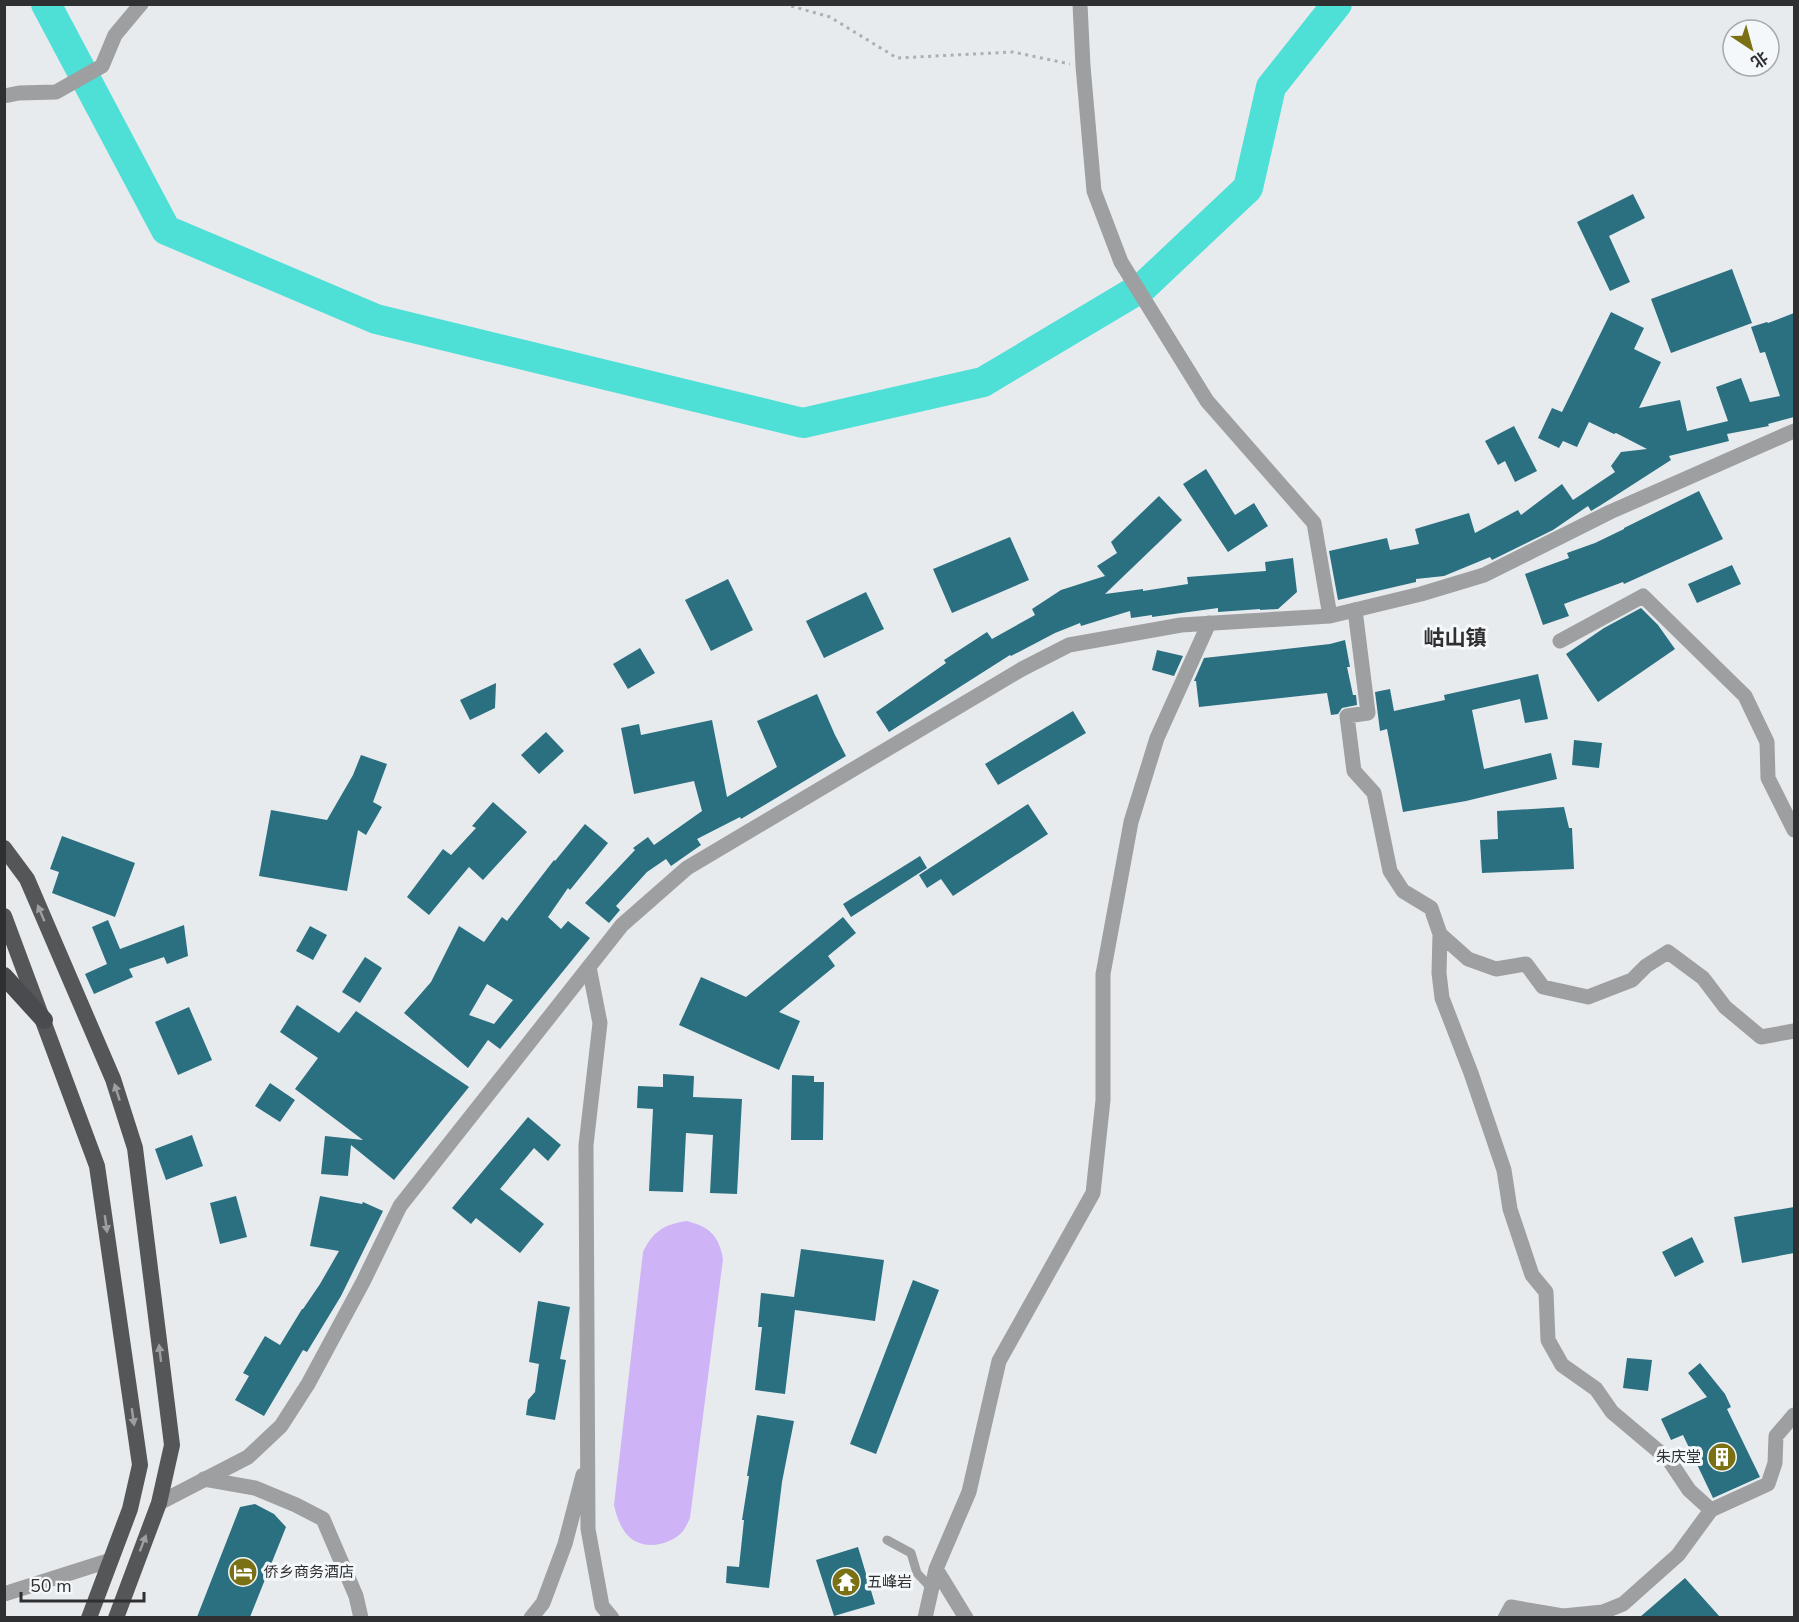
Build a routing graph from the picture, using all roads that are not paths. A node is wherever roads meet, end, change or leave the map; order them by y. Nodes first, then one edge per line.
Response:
1 (141, 4) edge
2 (1080, 4) edge
3 (4, 96) edge
4 (1794, 431) edge
5 (1355, 610) junction
6 (1330, 616) junction
7 (1209, 623) junction
8 (1560, 641) dead end
9 (1794, 830) edge
10 (4, 848) edge
11 (4, 916) edge
12 (1440, 934) junction
13 (589, 967) junction
14 (4, 976) edge
15 (44, 1020) junction
16 (1794, 1031) edge
17 (1794, 1415) edge
18 (589, 1452) junction
19 (204, 1479) junction
20 (159, 1503) junction
21 (1711, 1510) junction
22 (887, 1540) dead end
23 (111, 1560) junction
24 (936, 1569) junction
25 (931, 1588) junction
26 (4, 1594) edge
27 (1624, 1611) edge
28 (89, 1617) edge
29 (116, 1617) edge
30 (362, 1617) edge
31 (531, 1617) edge
32 (612, 1617) edge
33 (925, 1617) edge
34 (966, 1617) edge
35 (1505, 1617) edge

1 - 3 street
2 - 6 street
4 - 5 street
5 - 6 street
5 - 12 street
6 - 7 street
7 - 13 street
7 - 24 street
8 - 9 street
20 -> 10 highway
11 - 15 highway
12 - 16 street
12 - 21 street
13 - 18 street
13 - 19 street
14 - 15 highway
15 -> 23 highway
17 - 21 street
18 - 31 street
18 - 32 street
19 - 20 street
19 - 30 street
29 -> 20 highway
21 - 27 street
22 - 25 lane
23 - 26 street
23 - 28 highway
24 - 25 street
24 - 34 street
25 - 33 street
27 - 35 street

